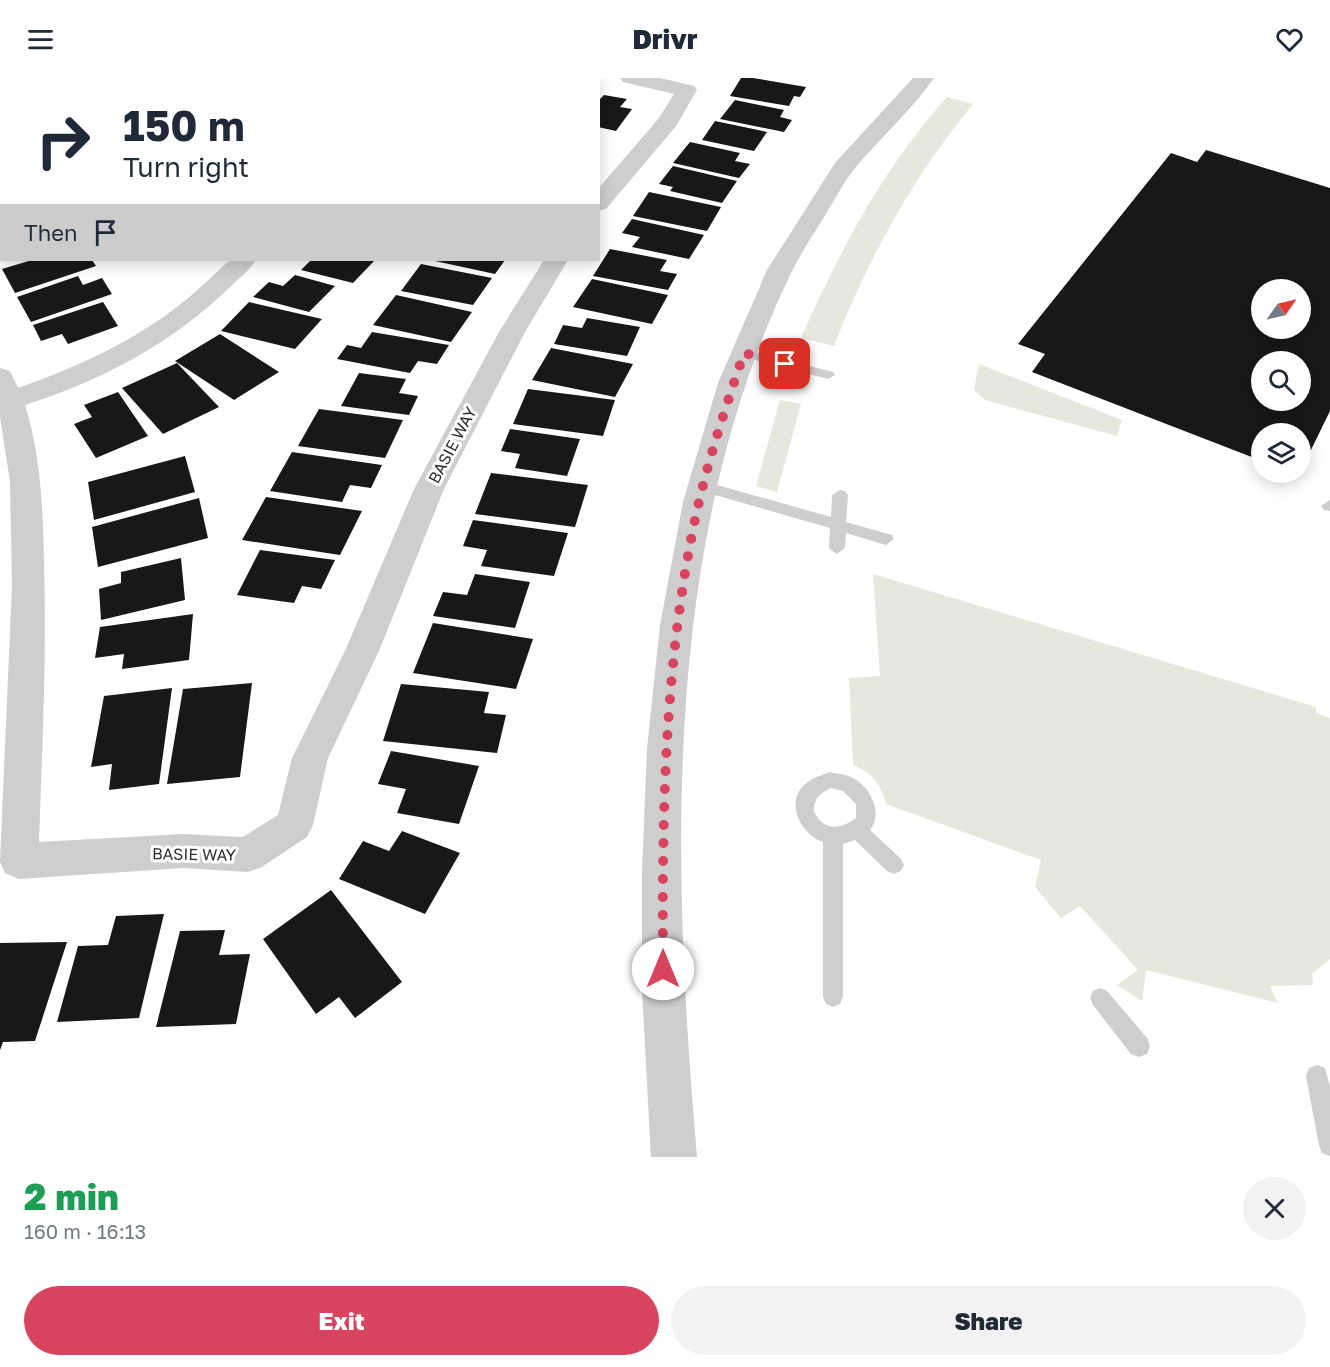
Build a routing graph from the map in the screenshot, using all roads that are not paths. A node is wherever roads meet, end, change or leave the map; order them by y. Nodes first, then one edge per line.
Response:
1 (630, 78) edge
2 (924, 78) edge
3 (600, 202) edge
4 (243, 261) edge
5 (555, 261) edge
6 (744, 353) junction
7 (828, 375) dead end
8 (4, 393) edge
9 (703, 486) junction
10 (840, 495) dead end
11 (836, 524) junction
12 (886, 539) dead end
13 (837, 548) dead end
14 (857, 831) junction
15 (833, 838) junction
16 (894, 865) dead end
17 (833, 997) dead end
18 (1100, 998) dead end
19 (1139, 1046) dead end
20 (1317, 1076) dead end
21 (1330, 1145) edge
22 (674, 1157) edge

1 - 3 street
2 - 6 street
4 - 8 street
5 - 8 street, BASIE WAY
6 - 7 lane
6 - 9 street
9 - 11 lane
9 - 22 street
10 - 11 lane
11 - 12 lane
11 - 13 lane
14 - 15 lane
14 - 15 lane
14 - 16 lane
15 - 17 lane
18 - 19 lane
20 - 21 lane

